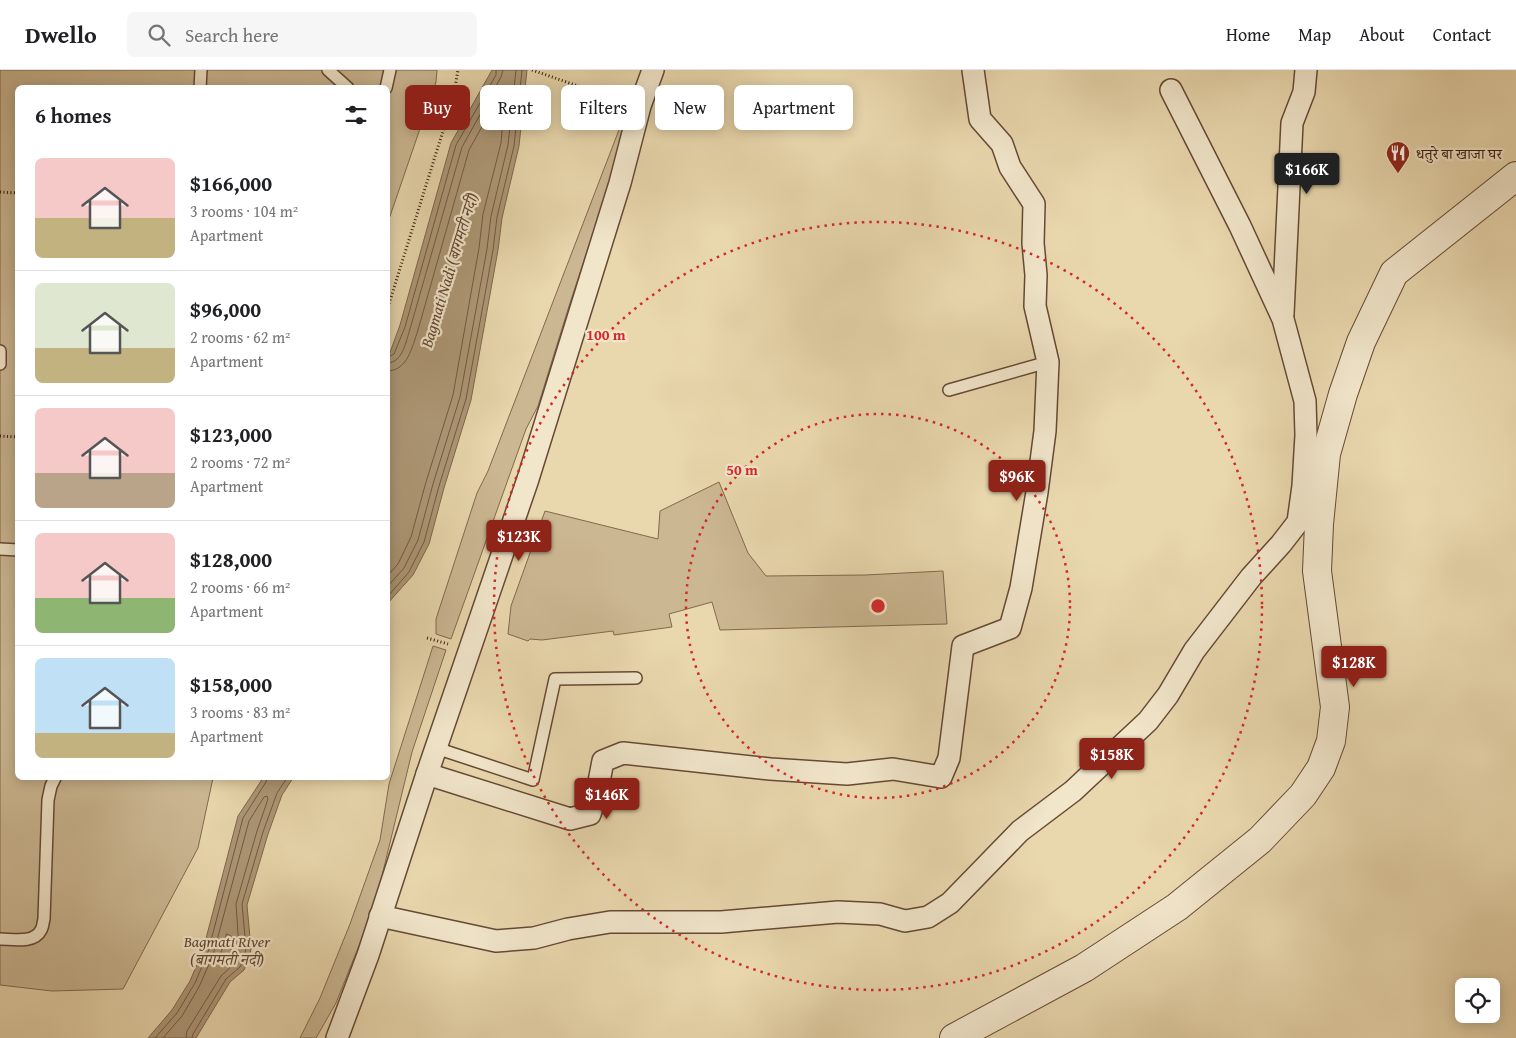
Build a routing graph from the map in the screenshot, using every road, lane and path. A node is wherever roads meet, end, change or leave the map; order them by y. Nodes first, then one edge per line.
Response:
1 (201, 70) edge
2 (328, 70) edge
3 (390, 70) edge
4 (458, 70) edge
5 (532, 70) edge
6 (653, 70) edge
7 (973, 70) edge
8 (1306, 70) edge
9 (200, 85) edge
10 (345, 85) edge
11 (387, 85) edge
12 (574, 85) edge
13 (1171, 90) dead end
14 (645, 92) edge
15 (634, 130) edge
16 (1516, 176) edge
17 (0, 192) edge
18 (15, 193) edge
19 (390, 301) edge
20 (1283, 319) junction
21 (0, 352) edge
22 (1048, 362) junction
23 (0, 364) edge
24 (949, 390) dead end
25 (0, 436) edge
26 (15, 437) edge
27 (1308, 523) junction
28 (0, 549) edge
29 (15, 550) edge
30 (636, 678) dead end
31 (436, 748) junction
32 (427, 774) junction
33 (54, 780) edge
34 (380, 916) junction
35 (0, 939) edge
36 (337, 1038) edge
37 (954, 1038) edge

1 - 9 lane
2 - 10 lane
3 - 11 lane
4 - 19 path
5 - 12 path
6 - 14 street
7 - 22 street
8 - 20 street
13 - 20 street
15 - 31 street
16 - 27 street
17 - 18 path
20 - 27 street
21 - 23 lane
22 - 24 lane
22 - 32 street
25 - 26 path
27 - 34 street
27 - 37 street
28 - 29 lane
30 - 31 lane
31 - 32 street
32 - 34 street
33 - 35 lane
34 - 36 street

